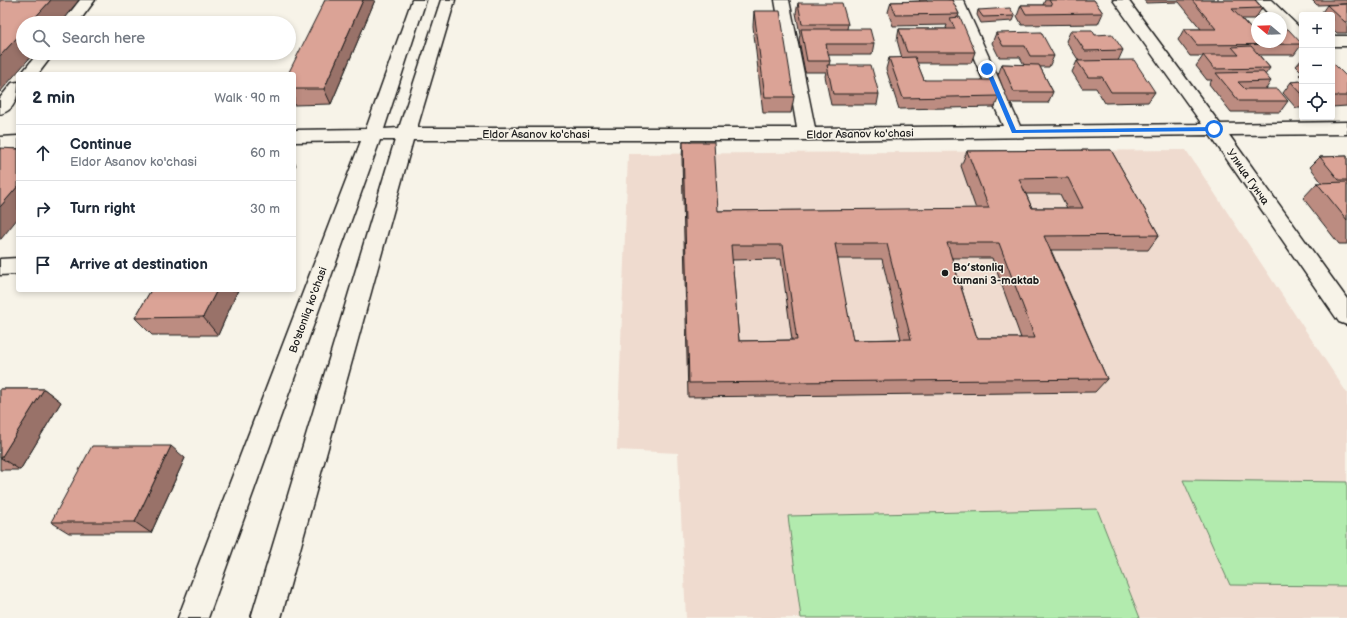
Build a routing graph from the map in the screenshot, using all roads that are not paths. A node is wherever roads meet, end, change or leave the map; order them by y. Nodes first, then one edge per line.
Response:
1 (88, 0) edge
2 (419, 0) edge
3 (448, 0) edge
4 (782, 0) edge
5 (956, 0) edge
6 (1120, 0) edge
7 (1263, 0) edge
8 (75, 16) edge
9 (1299, 36) edge
10 (1335, 41) edge
11 (1347, 41) edge
12 (40, 60) edge
13 (31, 72) edge
14 (16, 89) edge
15 (0, 109) edge
16 (1347, 128) edge
17 (1214, 129) junction
18 (1014, 132) junction
19 (373, 134) junction
20 (406, 134) junction
21 (807, 134) junction
22 (296, 136) edge
23 (16, 142) edge
24 (0, 143) edge
25 (16, 266) edge
26 (0, 267) edge
27 (1347, 316) edge
28 (193, 618) edge
29 (266, 618) edge

1 - 8 street
2 - 19 street, Bo'stonliq ko'chasi
3 - 20 street
4 - 21 street
5 - 18 street
6 - 17 street, Улица Гунча
7 - 9 street
10 - 11 street
12 - 13 street
14 - 15 street
16 - 17 street, Eldor Asanov ko'chasi
17 - 18 street, Eldor Asanov ko'chasi
17 - 27 street, Улица Гунча
18 - 21 street, Eldor Asanov ko'chasi
19 - 20 street, Eldor Asanov ko'chasi
19 - 22 street, Eldor Asanov ko'chasi
19 - 28 street, Bo'stonliq ko'chasi
20 - 21 street, Eldor Asanov ko'chasi
20 - 29 street
23 - 24 street
25 - 26 street

